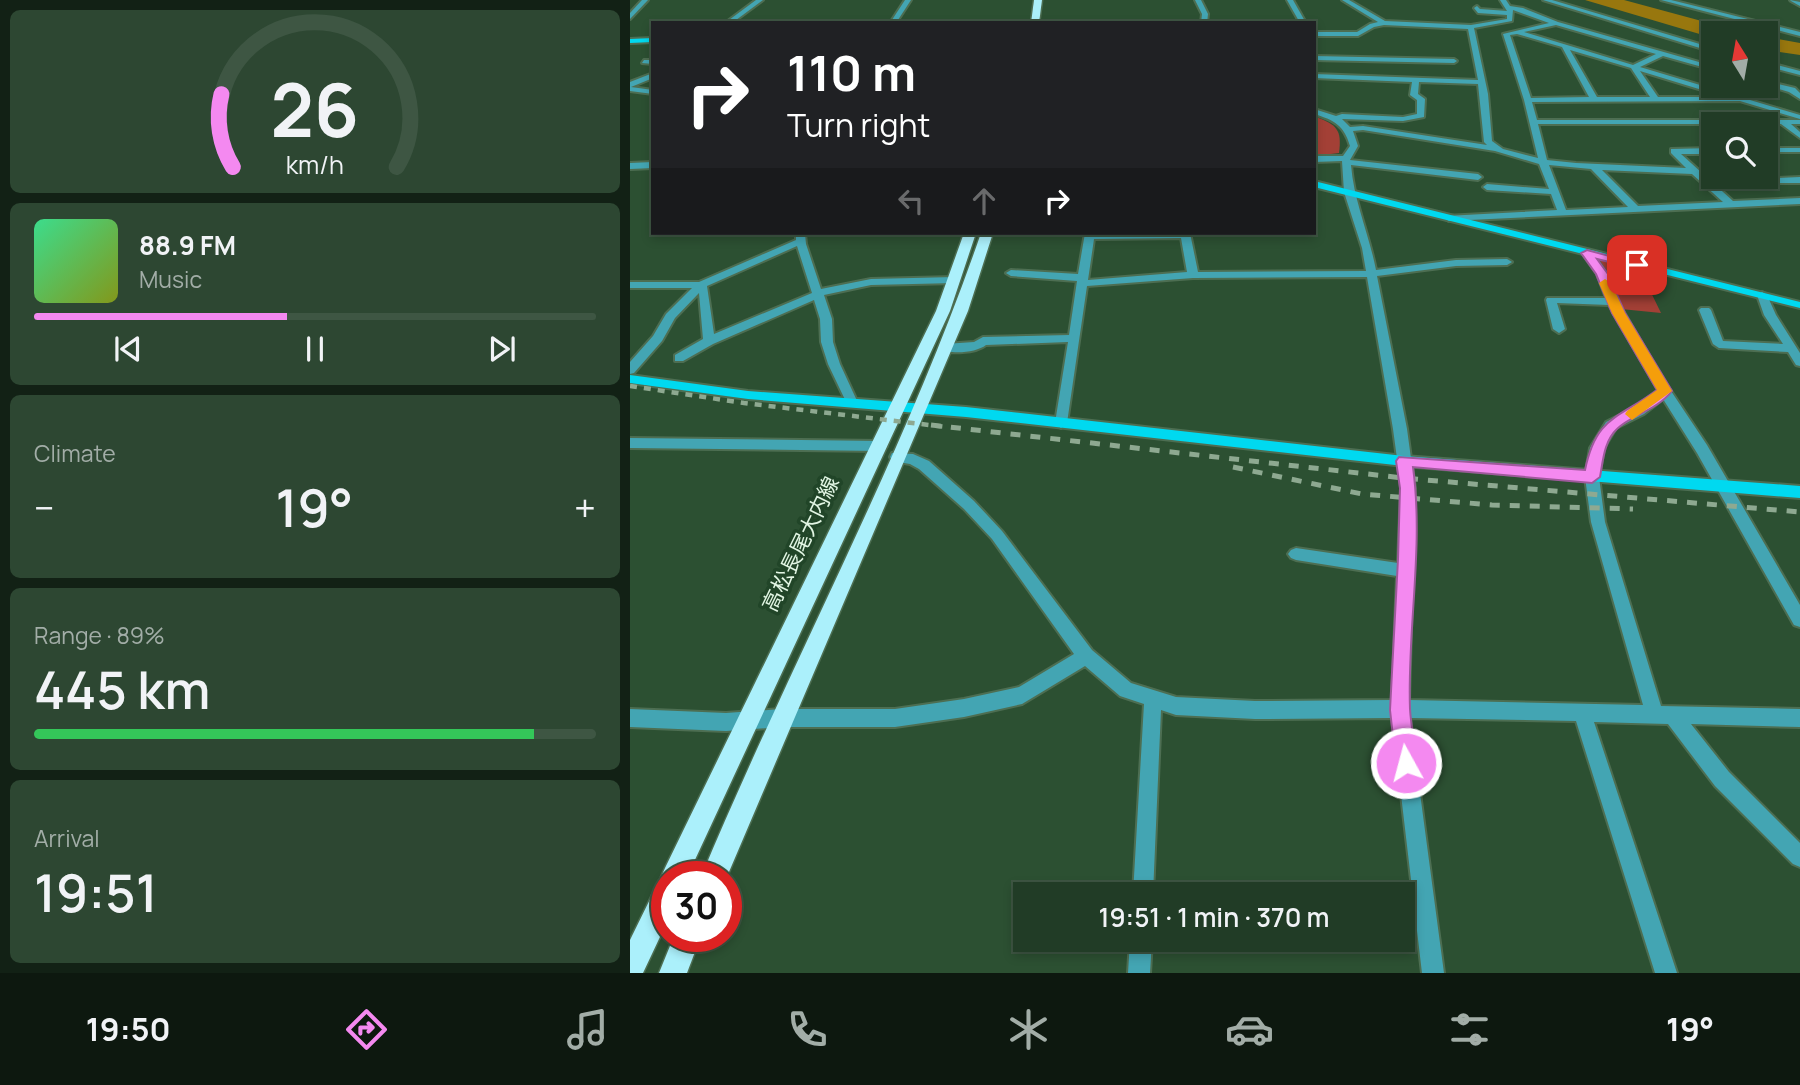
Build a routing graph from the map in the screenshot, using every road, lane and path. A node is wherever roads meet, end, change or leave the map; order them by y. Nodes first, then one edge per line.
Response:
1 (645, 0) edge
2 (760, 0) edge
3 (908, 0) edge
4 (1038, 0) edge
5 (1198, 0) edge
6 (1290, 0) edge
7 (1345, 0) edge
8 (1503, 0) edge
9 (1546, 0) edge
10 (1664, 0) edge
11 (1793, 0) edge
12 (1800, 4) edge
13 (1477, 8) dead end
14 (1510, 11) junction
15 (630, 17) edge
16 (731, 21) edge
17 (894, 21) edge
18 (1035, 21) edge
19 (1204, 21) edge
20 (1302, 21) edge
21 (1384, 23) junction
22 (1556, 23) junction
23 (1472, 26) junction
24 (1514, 30) junction
25 (1316, 34) edge
26 (1800, 34) edge
27 (651, 40) edge
28 (630, 41) edge
29 (1563, 46) junction
30 (1701, 46) edge
31 (1661, 54) junction
32 (1316, 58) edge
33 (1454, 61) dead end
34 (1701, 65) edge
35 (1634, 67) junction
36 (1778, 67) edge
37 (1800, 73) edge
38 (651, 76) edge
39 (1316, 76) edge
40 (1416, 79) junction
41 (1481, 82) junction
42 (1778, 86) edge
43 (630, 87) edge
44 (651, 92) edge
45 (1800, 96) edge
46 (1594, 99) junction
47 (1655, 99) junction
48 (1741, 99) junction
49 (1528, 100) junction
50 (1316, 112) edge
51 (1338, 118) junction
52 (1800, 119) edge
53 (1532, 122) junction
54 (1783, 122) junction
55 (1350, 129) junction
56 (1800, 136) edge
57 (1497, 149) junction
58 (1701, 150) edge
59 (1778, 150) edge
60 (1800, 150) edge
61 (1316, 159) edge
62 (1346, 160) junction
63 (1543, 162) junction
64 (651, 165) edge
65 (630, 166) edge
66 (1593, 166) junction
67 (1694, 172) junction
68 (1478, 177) dead end
69 (1800, 180) edge
70 (1778, 181) edge
71 (1316, 184) edge
72 (1487, 187) dead end
73 (1349, 192) junction
74 (1555, 192) junction
75 (1800, 201) edge
76 (1732, 205) junction
77 (1636, 209) junction
78 (1563, 213) junction
79 (1449, 218) junction
80 (969, 235) edge
81 (986, 235) edge
82 (1090, 235) edge
83 (1186, 235) edge
84 (800, 237) edge
85 (1587, 253) junction
86 (1507, 262) dead end
87 (1011, 273) dead end
88 (1371, 274) junction
89 (1193, 275) junction
90 (955, 280) junction
91 (1084, 280) junction
92 (630, 285) edge
93 (701, 285) junction
94 (818, 295) junction
95 (1762, 295) junction
96 (1613, 302) junction
97 (1800, 305) edge
98 (1705, 310) dead end
99 (1559, 329) dead end
100 (1075, 338) junction
101 (709, 341) junction
102 (945, 348) junction
103 (1789, 348) junction
104 (679, 358) dead end
105 (1800, 362) edge
106 (630, 370) edge
107 (630, 379) edge
108 (1665, 391) junction
109 (852, 403) junction
110 (899, 406) junction
111 (920, 408) junction
112 (1061, 422) junction
113 (630, 443) edge
114 (880, 446) junction
115 (897, 457) junction
116 (1404, 461) junction
117 (1592, 477) junction
118 (1724, 488) junction
119 (1800, 492) edge
120 (1296, 554) dead end
121 (1406, 571) junction
122 (1800, 620) edge
123 (1086, 656) junction
124 (1153, 699) junction
125 (1400, 710) junction
126 (1582, 712) junction
127 (1665, 716) junction
128 (630, 718) edge
129 (781, 718) junction
130 (1800, 718) edge
131 (747, 721) junction
132 (1800, 857) edge
133 (681, 861) edge
134 (721, 861) edge
135 (1144, 882) edge
136 (651, 926) edge
137 (682, 952) edge
138 (1140, 952) edge
139 (630, 970) edge
140 (673, 973) edge
141 (1139, 973) edge
142 (1433, 973) edge
143 (1666, 973) edge

1 - 15 street
2 - 16 street
3 - 17 street
4 - 18 main road
5 - 19 street
6 - 20 street
7 - 21 street
8 - 14 street
9 - 30 street
10 - 26 street
11 - 12 street
13 - 14 street
14 - 22 street
14 - 23 street
21 - 23 street
21 - 25 street
22 - 24 street
22 - 31 street
23 - 41 street
24 - 29 street
24 - 49 street
27 - 28 street
29 - 35 street
29 - 46 street
31 - 34 street
31 - 35 street
32 - 33 street
35 - 47 street
35 - 48 street
36 - 37 street
38 - 43 street
39 - 40 street
40 - 41 street
40 - 51 street
41 - 57 street
42 - 45 street
43 - 44 street
46 - 47 street
46 - 49 street
47 - 48 street
48 - 52 street
49 - 53 street
50 - 51 street
51 - 55 street
52 - 54 street
53 - 54 street
53 - 63 street
54 - 56 street
55 - 57 street
55 - 62 street
57 - 63 street
58 - 67 street
59 - 60 street
61 - 62 street
62 - 68 street
62 - 73 street
63 - 66 street
63 - 74 street
64 - 65 street
66 - 67 street
66 - 77 street
67 - 76 street
69 - 70 street
71 - 73 street
72 - 74 street
73 - 79 street
73 - 88 street
74 - 78 street
75 - 76 street
76 - 77 street
77 - 78 street
78 - 79 street
79 - 85 street
80 - 90 main road, 高松長尾大内線
81 - 102 main road
82 - 91 street
83 - 89 street
84 - 93 street
84 - 94 street
85 - 95 street
85 - 96 street
86 - 88 street
87 - 91 street
88 - 89 street
88 - 116 street
89 - 91 street
90 - 94 street
90 - 110 main road, 高松長尾大内線
91 - 100 street
92 - 93 street
93 - 101 street
93 - 106 street
94 - 101 street
94 - 109 street
95 - 97 street
95 - 103 street
96 - 99 street
96 - 108 street
98 - 103 street
100 - 102 street
100 - 112 street
101 - 104 street
102 - 111 main road
103 - 105 street
107 - 109 street
108 - 117 street
108 - 118 street
109 - 110 street
110 - 111 street
110 - 114 main road, 高松長尾大内線
111 - 112 street
111 - 115 main road
112 - 116 street
113 - 114 street
114 - 131 main road, 高松長尾大内線
115 - 123 street
115 - 129 main road
116 - 117 street
116 - 121 street
117 - 118 street
117 - 127 street
118 - 119 street
118 - 122 street
120 - 121 street
121 - 125 street
123 - 124 street
123 - 129 street
124 - 125 street
124 - 135 street
125 - 126 street
125 - 142 street
126 - 127 street
126 - 143 street
127 - 130 street
127 - 132 street
128 - 131 street
129 - 131 street
129 - 134 main road
131 - 133 main road, 高松長尾大内線
136 - 139 main road
137 - 140 main road
138 - 141 street

